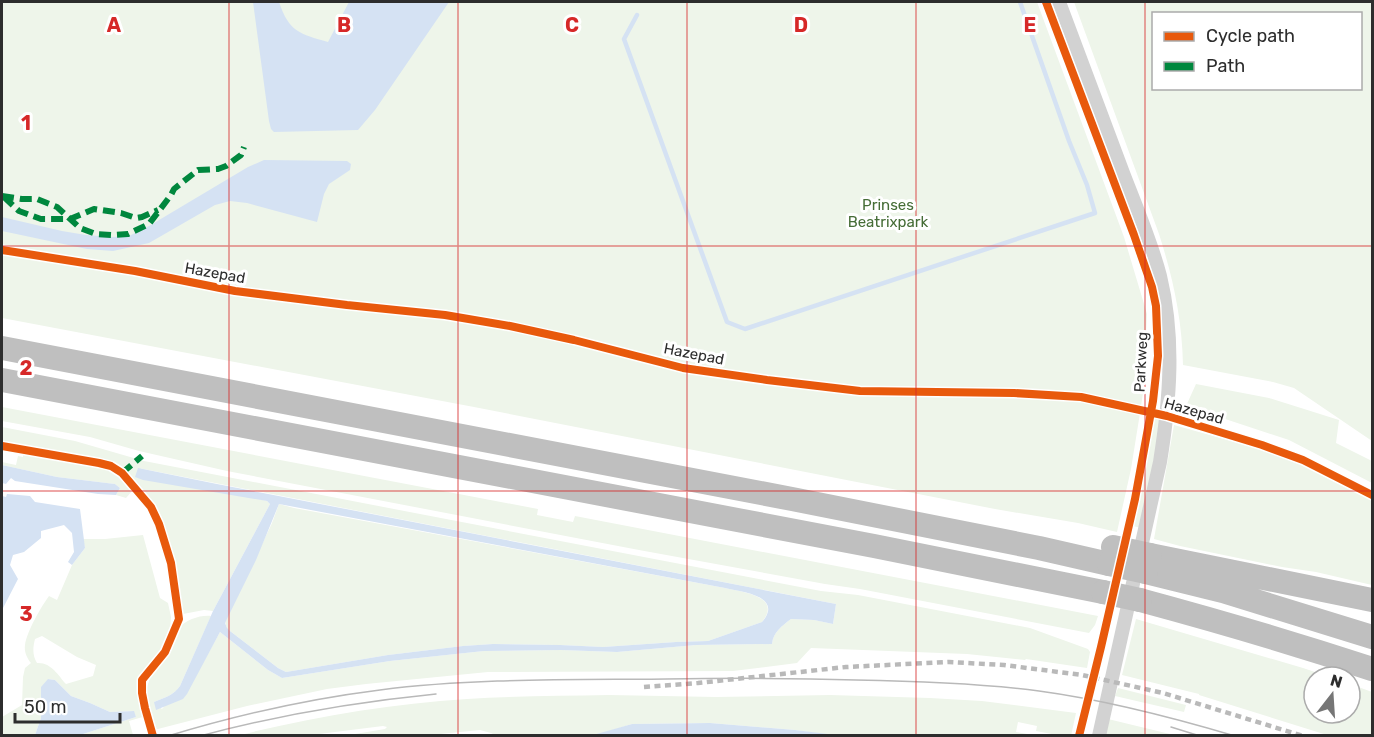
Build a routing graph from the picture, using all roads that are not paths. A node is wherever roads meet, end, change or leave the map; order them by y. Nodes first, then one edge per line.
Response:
1 (1059, 2) edge
2 (2, 348) edge
3 (2, 380) edge
4 (1148, 563) junction
5 (1372, 600) edge
6 (1372, 637) edge
7 (1372, 669) edge
8 (1099, 735) edge

1 - 8 street, Parkweg
2 - 4 highway, bridge
3 - 7 highway, bridge
4 - 5 highway
4 - 6 highway

